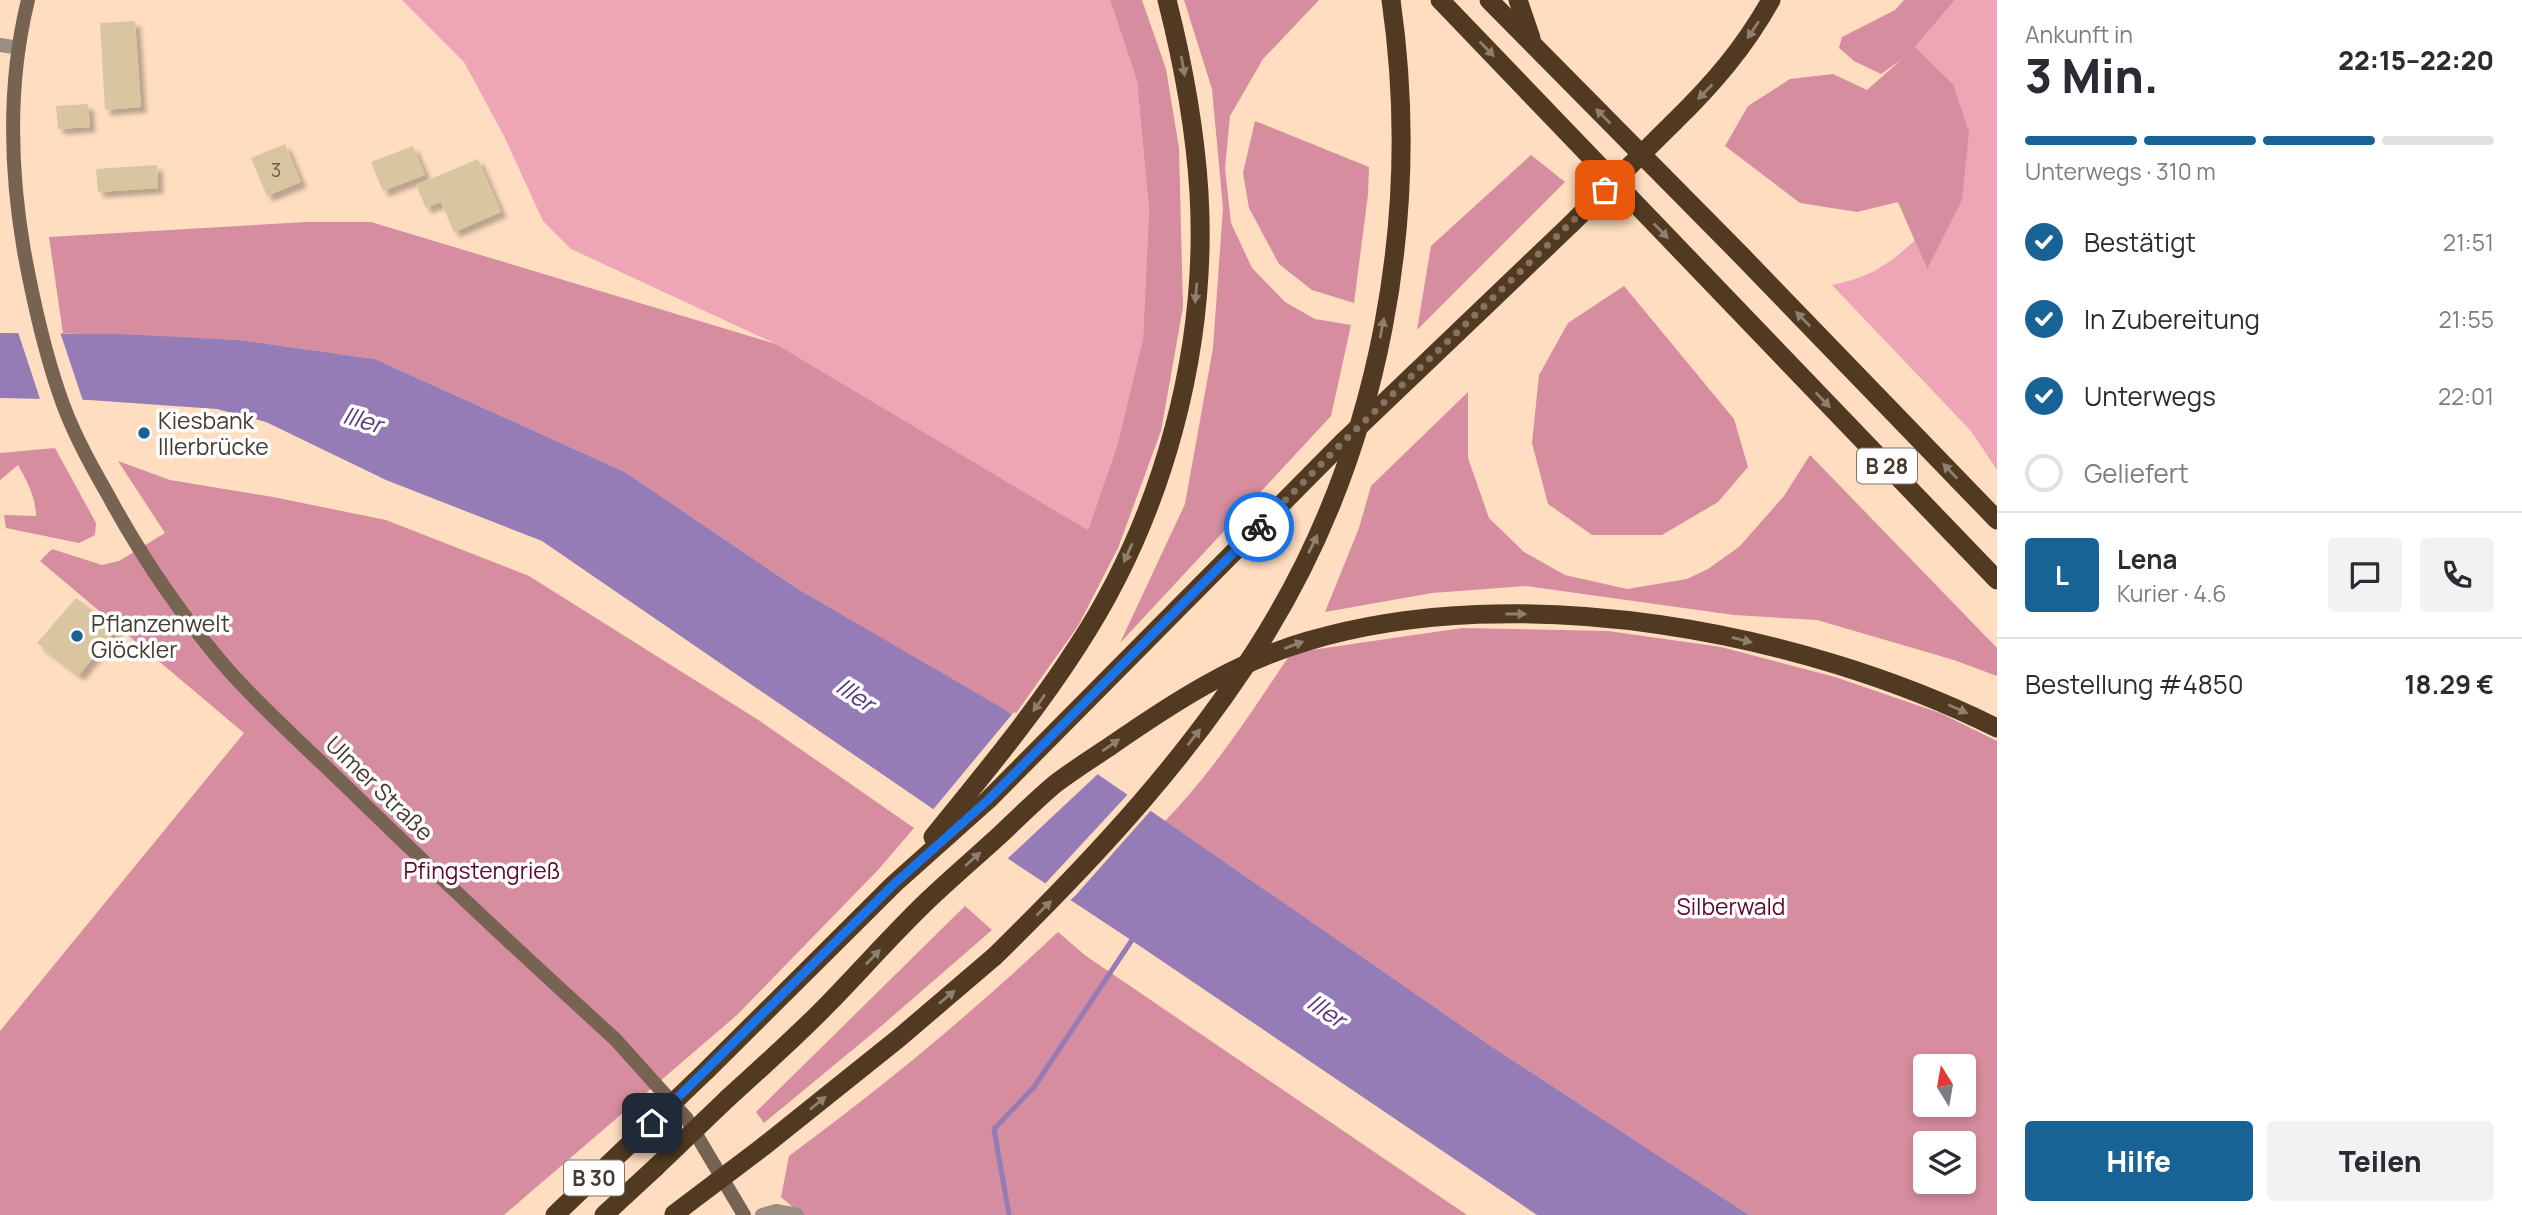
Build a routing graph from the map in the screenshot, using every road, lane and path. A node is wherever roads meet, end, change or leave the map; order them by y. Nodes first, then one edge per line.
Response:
1 (28, 0) edge
2 (1167, 0) edge
3 (1391, 0) edge
4 (1440, 0) edge
5 (1489, 0) edge
6 (1518, 0) edge
7 (1771, 0) edge
8 (0, 45) edge
9 (1533, 46) junction
10 (19, 48) junction
11 (1997, 520) edge
12 (1997, 580) edge
13 (1997, 728) edge
14 (894, 884) junction
15 (555, 1215) edge
16 (604, 1215) edge
17 (673, 1215) edge
18 (744, 1215) edge
19 (761, 1215) edge
20 (797, 1215) edge

1 - 10 main road, Ulmer Straße
2 -> 14 highway
17 -> 3 highway, bridge
4 -> 12 highway, B 28
5 - 9 highway, B 28
6 - 9 highway
7 -> 14 highway, B 30, bridge
8 - 10 street
11 -> 9 highway, B 28
10 - 18 main road, Ulmer Straße
16 -> 13 highway, B 30, bridge
14 - 15 highway, B 30, bridge
19 - 20 street

